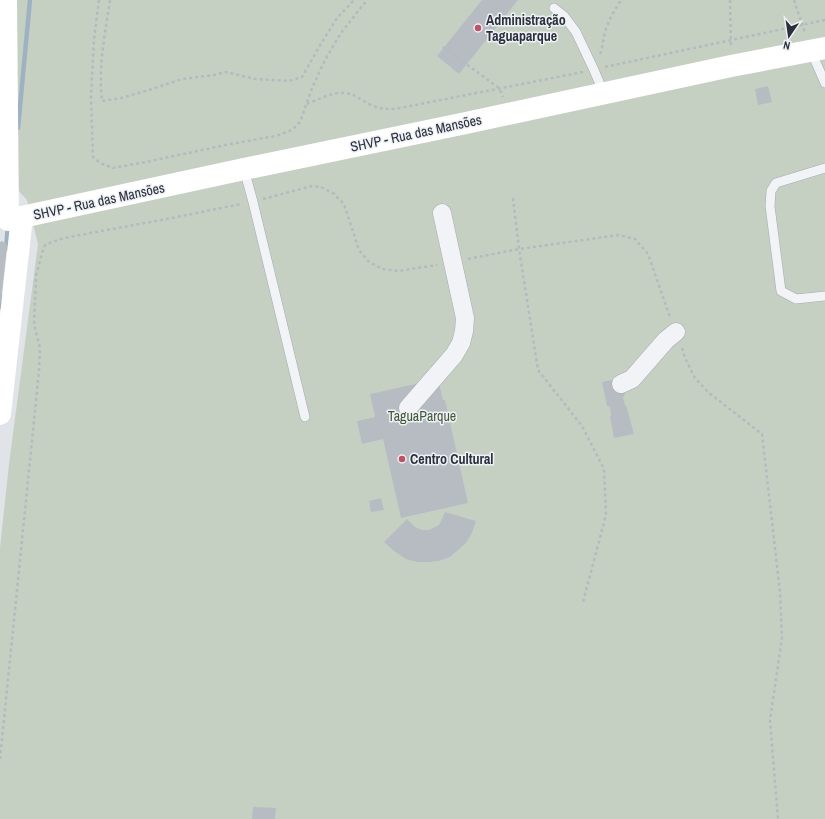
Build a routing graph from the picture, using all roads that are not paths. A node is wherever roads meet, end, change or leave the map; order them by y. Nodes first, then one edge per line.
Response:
1 (6, 0) edge
2 (554, 8) dead end
3 (818, 50) edge
4 (825, 83) edge
5 (604, 94) junction
6 (825, 168) edge
7 (244, 169) junction
8 (442, 214) dead end
9 (10, 220) edge
10 (825, 296) edge
11 (676, 332) road end
12 (621, 384) dead end
13 (408, 408) dead end
14 (0, 414) edge
15 (305, 417) dead end

1 - 9 street
2 - 5 lane
3 - 4 lane
3 - 5 street, SHVP - Rua das Mansões
5 - 7 street, SHVP - Rua das Mansões
6 - 10 lane
7 - 9 street, SHVP - Rua das Mansões
7 - 15 lane
8 - 13 street
9 - 14 street
11 - 12 street

